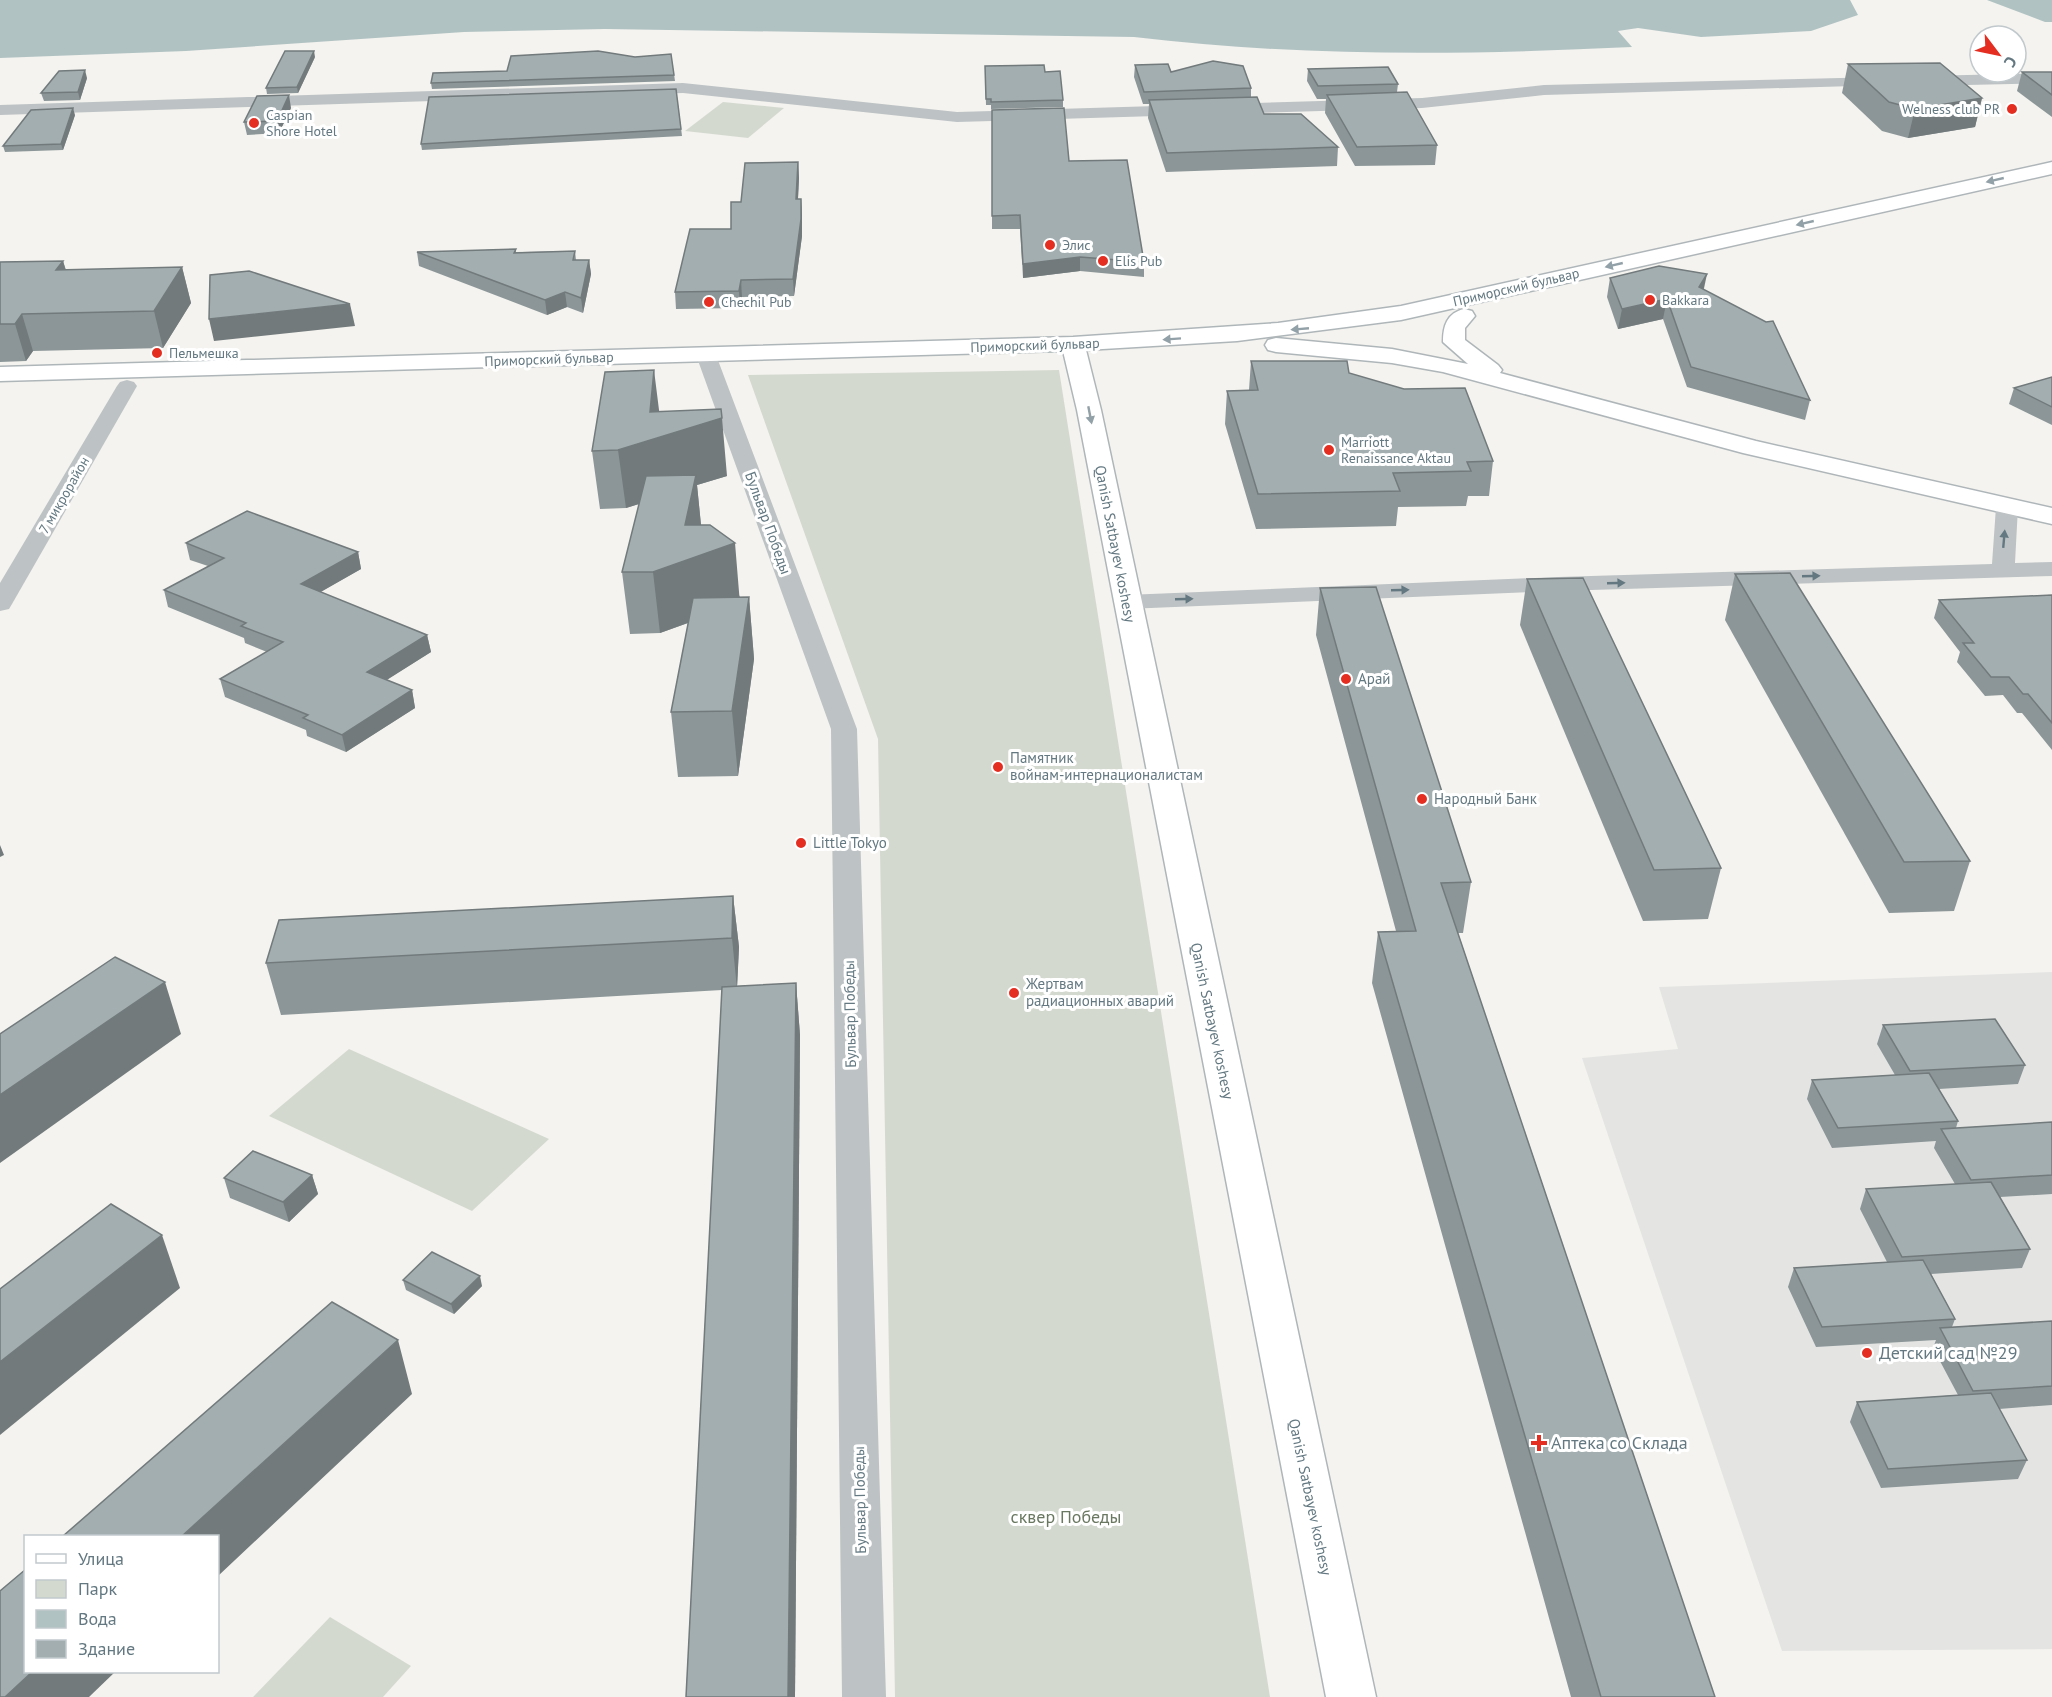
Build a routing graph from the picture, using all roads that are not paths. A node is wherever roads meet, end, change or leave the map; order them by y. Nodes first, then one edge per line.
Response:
1 (2052, 78) edge
2 (0, 110) edge
3 (2052, 168) edge
4 (2052, 186) edge
5 (1464, 316) junction
6 (1231, 335) junction
7 (1290, 348) junction
8 (1074, 351) junction
9 (709, 362) junction
10 (0, 374) edge
11 (1507, 381) junction
12 (127, 386) junction
13 (0, 389) edge
14 (2007, 507) junction
15 (2052, 516) edge
16 (2052, 569) edge
17 (2003, 570) junction
18 (1126, 602) junction
19 (0, 604) edge
20 (864, 1697) edge
21 (1352, 1697) edge

1 - 2 street
3 -> 6 street, Приморский бульвар
4 - 5 street, Приморский бульвар
5 - 7 street, Приморский бульвар
5 - 11 street
6 - 7 street
6 -> 8 street, Приморский бульвар
7 - 8 street, Приморский бульвар
7 - 11 street
8 - 9 street, Приморский бульвар
8 -> 18 street, Qanish Satbayev koshesy
9 - 10 street, Приморский бульвар
9 - 12 street, Приморский бульвар
9 - 20 street, Бульвар Победы
11 - 14 street
12 - 13 street, Приморский бульвар
12 - 19 street, 7 микрорайон
14 - 15 street
17 -> 14 street
16 - 17 street
18 -> 17 street
18 - 21 street, Qanish Satbayev koshesy

